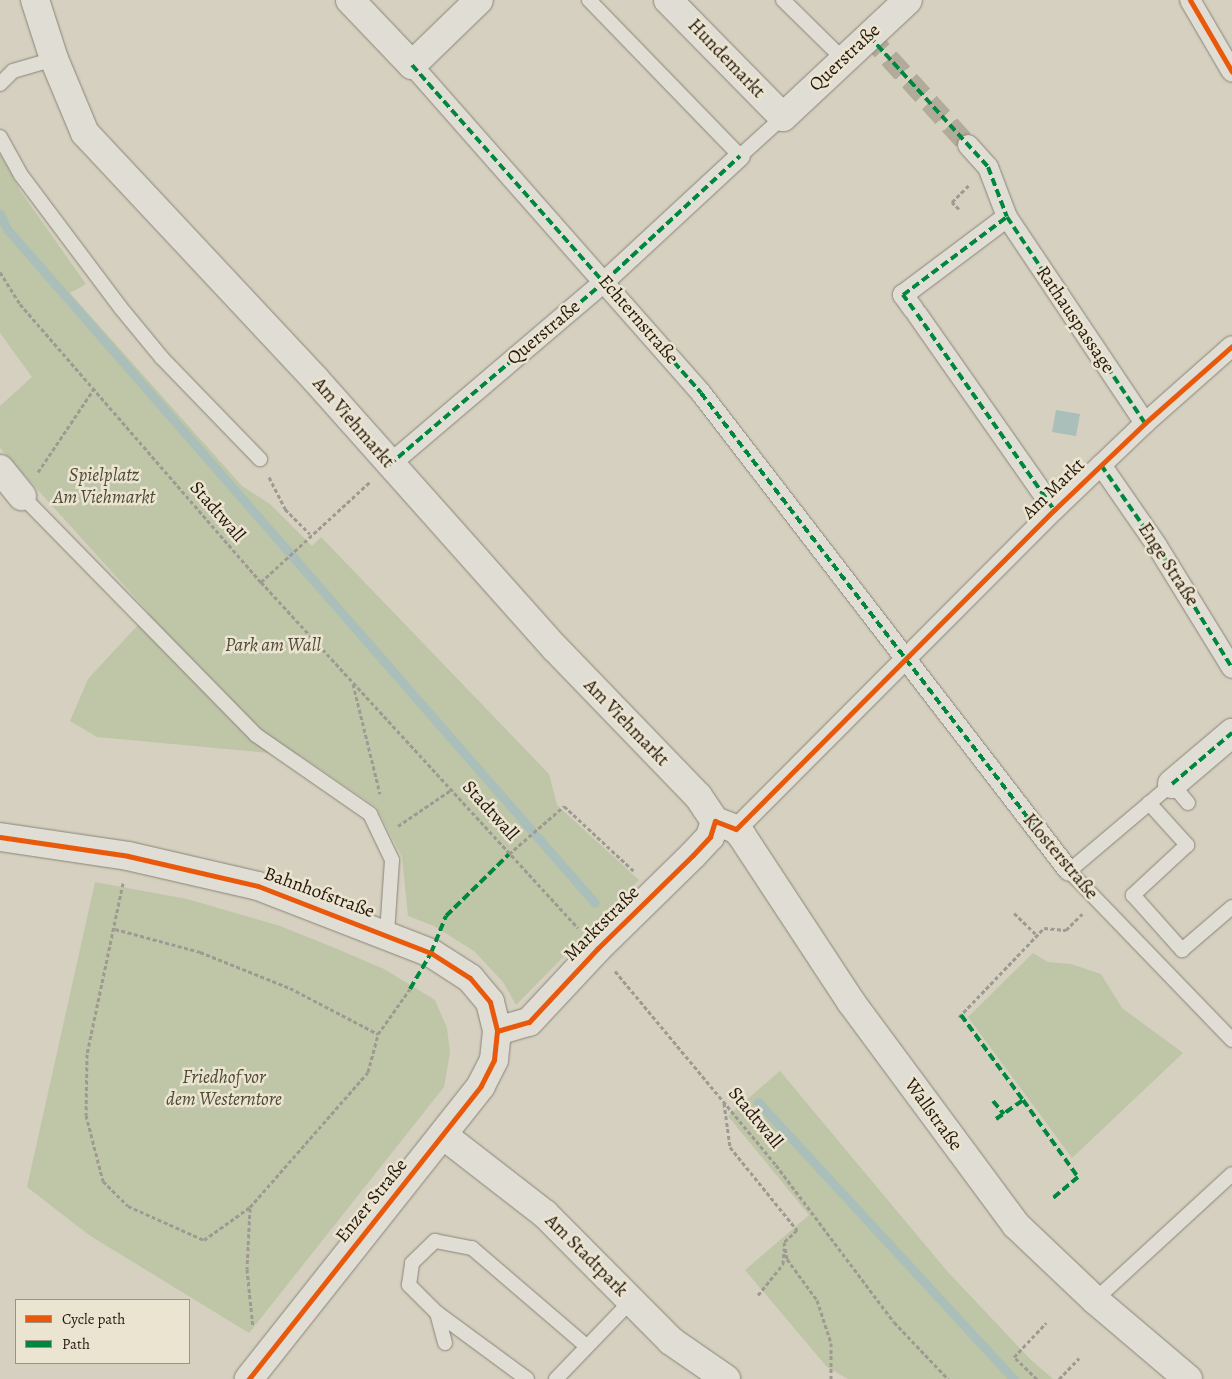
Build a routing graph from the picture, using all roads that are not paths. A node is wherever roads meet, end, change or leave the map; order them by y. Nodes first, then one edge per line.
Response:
1 (35, 0) edge
2 (350, 0) edge
3 (479, 0) edge
4 (589, 0) edge
5 (668, 0) edge
6 (783, 0) edge
7 (908, 0) edge
8 (1190, 0) edge
9 (54, 59) junction
10 (843, 60) junction
11 (412, 65) junction
12 (1232, 72) edge
13 (0, 84) edge
14 (783, 117) junction
15 (0, 137) edge
16 (968, 145) tunnel mouth
17 (740, 156) junction
18 (1007, 217) junction
19 (605, 281) junction
20 (1232, 346) edge
21 (1145, 423) junction
22 (260, 459) road end
23 (388, 465) junction
24 (1101, 465) junction
25 (0, 470) edge
26 (22, 496) joint
27 (1054, 510) junction
28 (904, 660) junction
29 (1232, 668) edge
30 (1232, 732) edge
31 (1180, 794) joint
32 (1150, 803) junction
33 (726, 825) junction
34 (0, 837) edge
35 (1069, 871) junction
36 (1232, 907) edge
37 (387, 934) junction
38 (497, 1032) junction
39 (1232, 1040) edge
40 (443, 1135) junction
41 (1232, 1174) edge
42 (1095, 1300) junction
43 (631, 1301) junction
44 (436, 1313) junction
45 (445, 1343) dead end
46 (585, 1345) junction
47 (249, 1379) edge
48 (526, 1379) edge
49 (556, 1379) edge
50 (726, 1379) edge
51 (1188, 1379) edge

1 - 9 street, Am Viehmarkt
2 - 11 street, Echternstraße
3 - 11 street
4 - 17 lane
5 - 14 street, Hundemarkt
6 - 10 lane
7 - 10 street, Querstraße
8 - 12 street
9 - 13 lane
9 - 23 street, Am Viehmarkt
10 - 14 street, Querstraße
11 - 19 street, Echternstraße
14 - 17 lane
15 - 22 lane
16 - 18 street, Rathauspassage
17 - 19 street, Querstraße
18 - 21 street, Rathauspassage
18 - 27 street
19 - 23 street, Querstraße
19 - 28 street, Echternstraße
20 - 21 street, Am Markt
21 - 24 street, Am Markt
23 - 33 street, Am Viehmarkt
24 - 27 street, Am Markt
24 - 29 street, Enge Straße
25 - 26 street
26 - 37 lane
27 - 28 street, Am Markt
28 - 33 street, Marktstraße
28 - 35 street, Klosterstraße
30 - 31 street
31 - 32 lane
32 - 35 lane
32 - 36 lane
33 - 38 street, Marktstraße
33 - 42 street, Wallstraße
34 - 37 street, Bahnhofstraße
35 - 39 lane, Klosterstraße
37 - 38 street, Bahnhofstraße
38 - 40 street, Enzer Straße
40 - 43 street, Am Stadtpark
40 - 47 street, Enzer Straße
41 - 42 lane
42 - 51 street, Wallstraße
43 - 46 lane
43 - 50 street, Am Stadtpark
44 - 45 lane
44 - 46 lane
44 - 48 lane
46 - 49 lane

